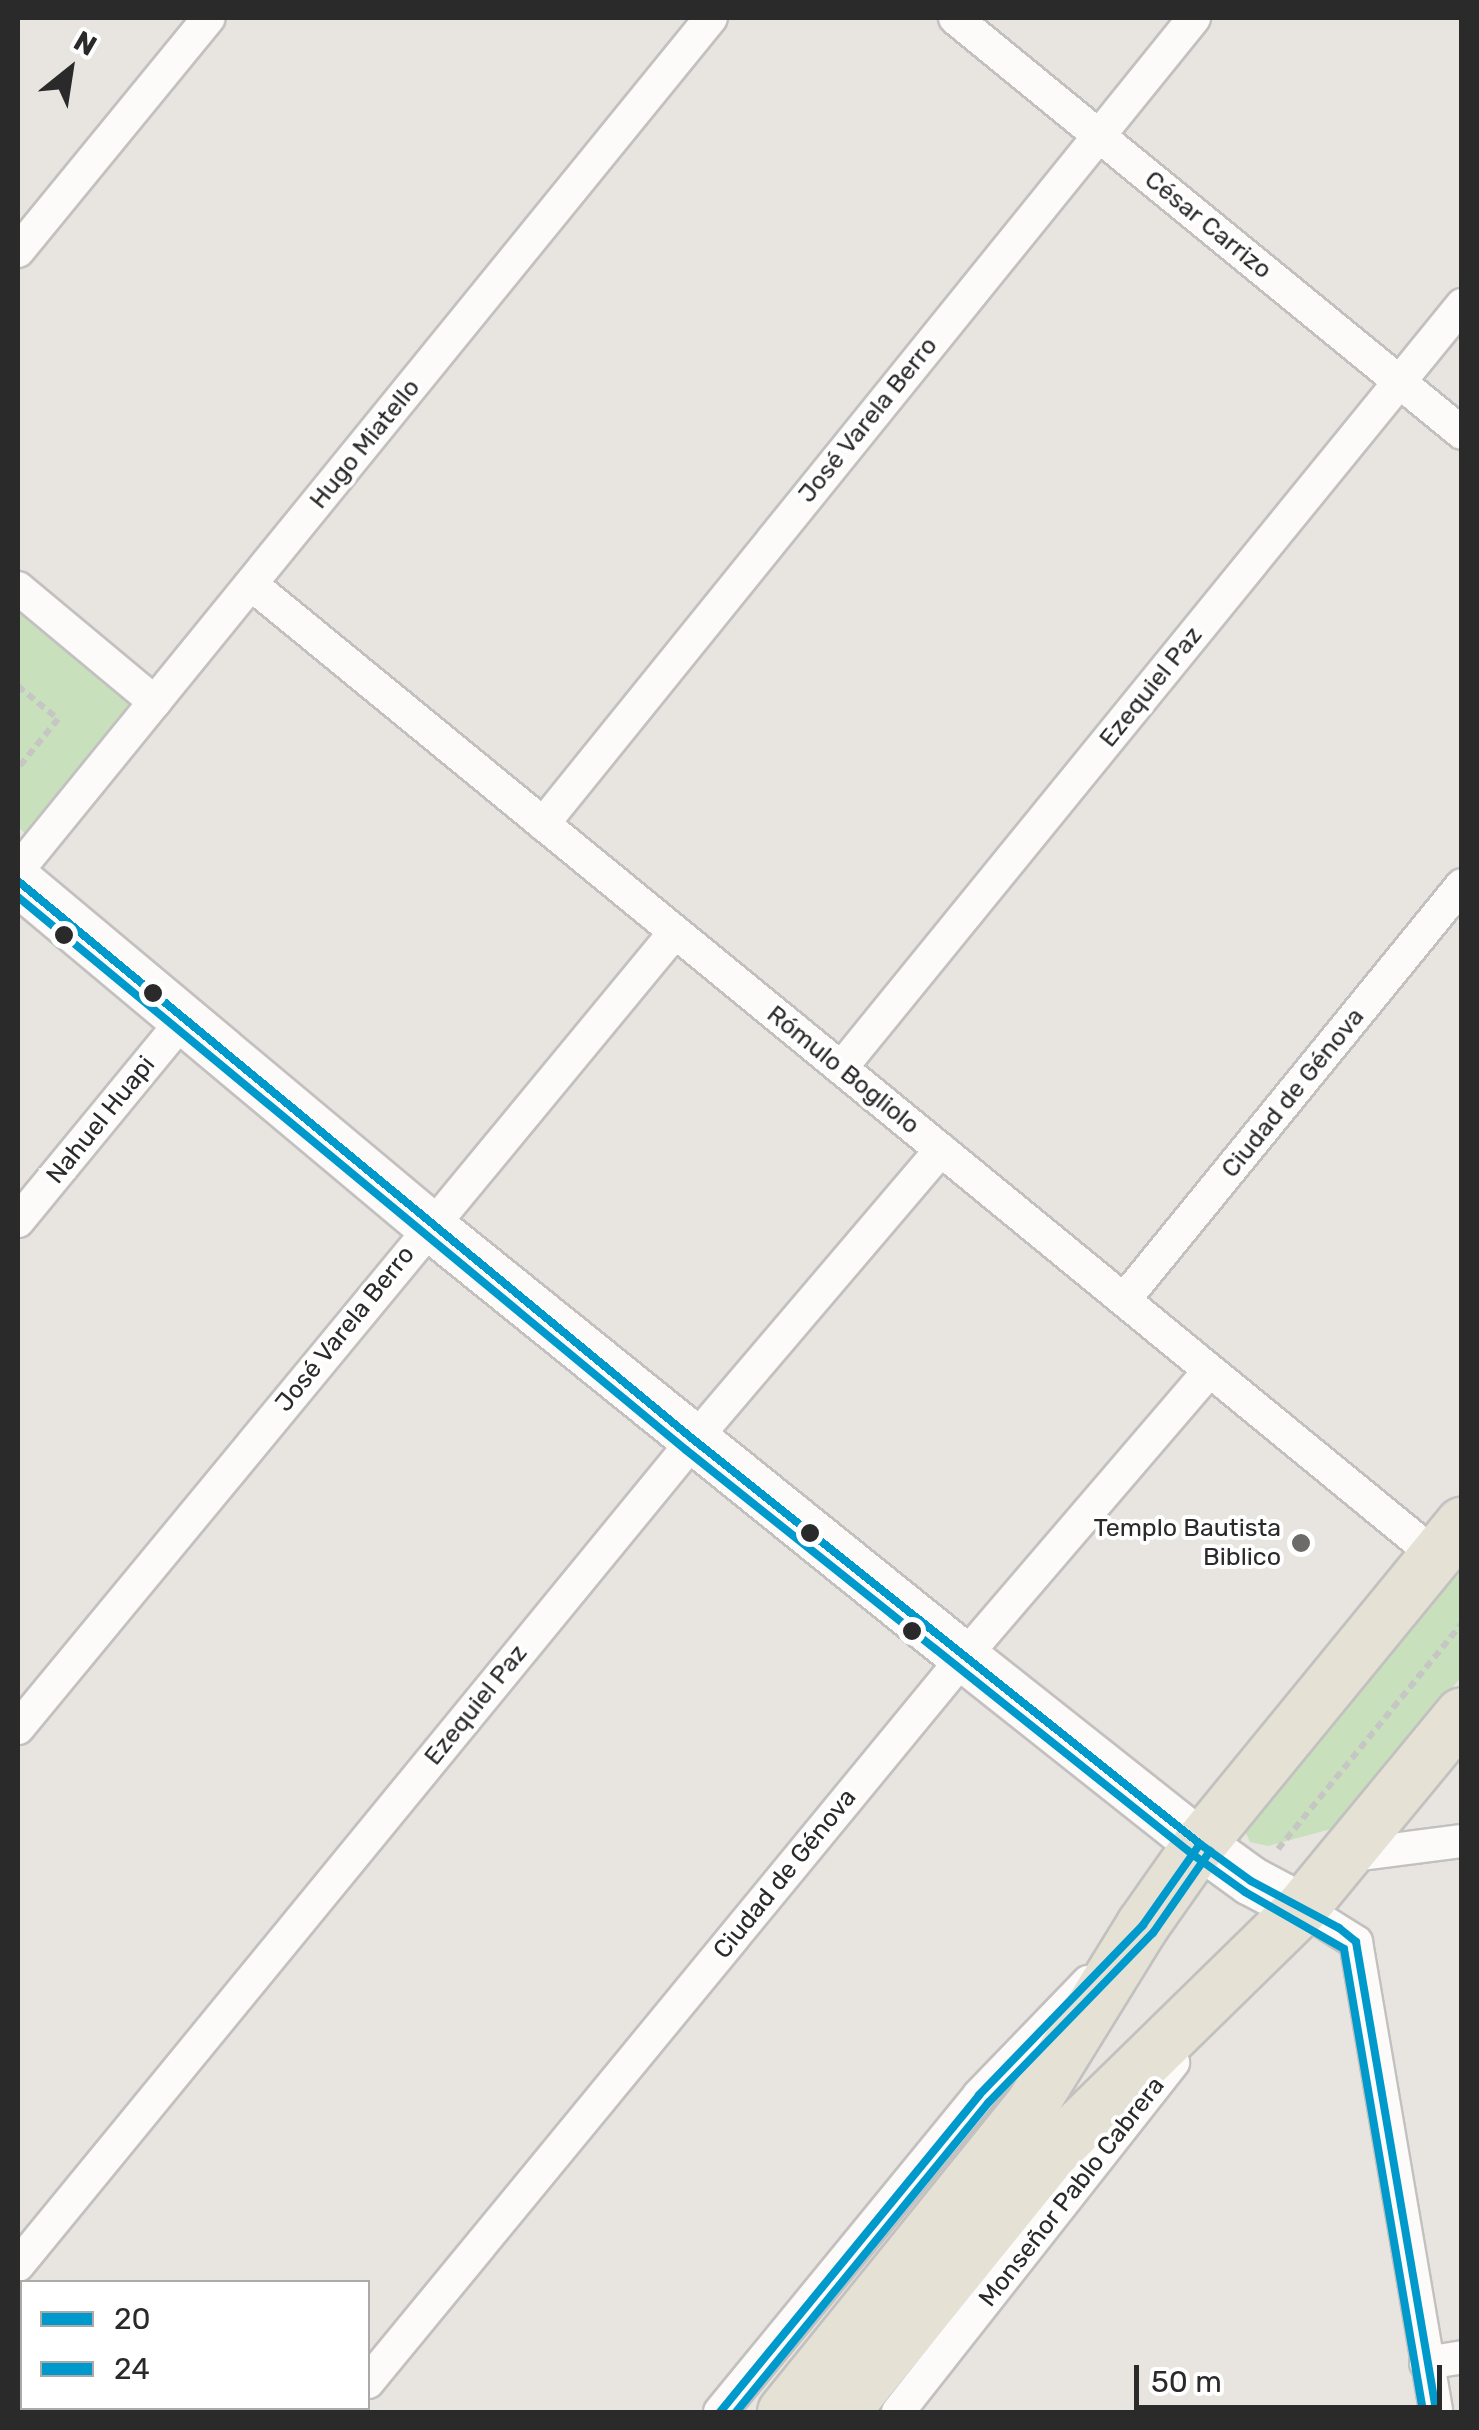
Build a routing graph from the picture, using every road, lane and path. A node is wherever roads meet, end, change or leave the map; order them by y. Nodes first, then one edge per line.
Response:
1 (210, 18) edge
2 (711, 18) edge
3 (955, 18) edge
4 (1194, 18) edge
5 (1098, 134) junction
6 (18, 252) edge
7 (1462, 305) edge
8 (1399, 382) junction
9 (1462, 433) edge
10 (251, 584) junction
11 (18, 588) edge
12 (18, 686) edge
13 (155, 702) junction
14 (18, 768) edge
15 (543, 824) junction
16 (18, 870) edge
17 (18, 881) edge
18 (1462, 885) edge
19 (675, 932) junction
20 (184, 1019) junction
21 (841, 1068) junction
22 (941, 1150) junction
23 (18, 1221) edge
24 (430, 1226) junction
25 (1124, 1300) junction
26 (1209, 1371) junction
27 (694, 1440) junction
28 (1449, 1540) edge
29 (1462, 1624) edge
30 (964, 1657) junction
31 (1462, 1714) edge
32 (18, 1728) edge
33 (1462, 1840) edge
34 (1200, 1844) junction
35 (1344, 1856) junction
36 (1252, 1881) junction
37 (1302, 1908) junction
38 (1144, 1924) junction
39 (1244, 1969) junction
40 (18, 2265) edge
41 (1462, 2356) edge
42 (1426, 2363) junction
43 (370, 2380) edge
44 (720, 2412) edge
45 (784, 2412) edge
46 (843, 2412) edge
47 (898, 2412) edge
48 (1436, 2412) edge

1 - 6 street
2 - 10 street, Hugo Miatello
3 - 5 street, César Carrizo
4 - 5 street, José Varela Berro
5 - 8 street, César Carrizo
5 - 15 street, José Varela Berro
7 - 8 street, Ezequiel Paz
8 - 9 street, César Carrizo
8 - 21 street, Ezequiel Paz
10 - 13 street, Hugo Miatello
10 - 15 street, Rómulo Bogliolo
11 - 13 street
12 - 14 path
13 - 16 street, Hugo Miatello
15 - 19 street, Rómulo Bogliolo
17 - 20 main road
18 - 25 street, Ciudad de Génova
19 - 21 street, Rómulo Bogliolo
19 - 24 street, José Varela Berro
20 - 23 street, Nahuel Huapi
20 - 24 main road
21 - 22 street, Rómulo Bogliolo
22 - 25 street, Rómulo Bogliolo
22 - 27 street, Ezequiel Paz
24 - 27 main road
24 - 32 street, José Varela Berro
25 - 26 street, Rómulo Bogliolo
26 - 28 street, Rómulo Bogliolo
26 - 30 street, Ciudad de Génova
27 - 30 main road
27 - 40 street, Ezequiel Paz
28 - 34 main road
29 - 36 path
30 - 34 main road
30 - 43 street, Ciudad de Génova
31 - 35 main road
33 - 35 street
34 - 36 main road
34 - 38 main road
35 - 37 main road
36 - 37 main road
37 - 39 main road
37 - 42 street
38 - 44 street
38 - 45 main road
39 - 46 main road
39 - 47 street, Monseñor Pablo Cabrera
41 - 42 street
42 - 48 street

